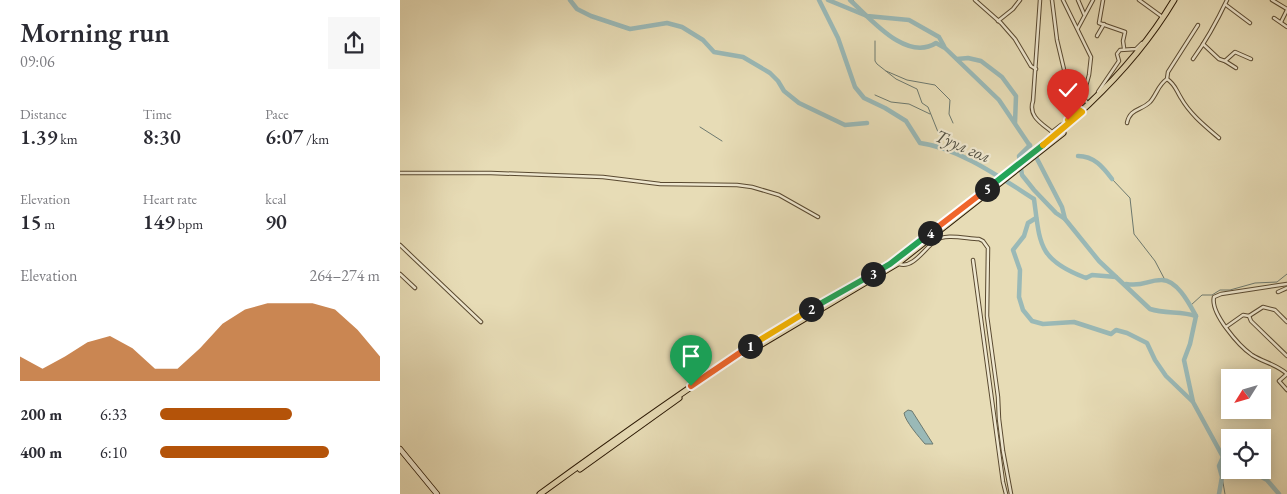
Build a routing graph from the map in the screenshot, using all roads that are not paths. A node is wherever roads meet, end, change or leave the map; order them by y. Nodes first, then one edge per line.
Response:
1 (975, 0) edge
2 (1020, 0) edge
3 (1040, 0) edge
4 (1052, 0) edge
5 (1063, 0) edge
6 (1078, 0) edge
7 (1093, 0) edge
8 (1104, 0) edge
9 (1139, 0) edge
10 (1173, 0) edge
11 (1178, 0) edge
12 (1227, 0) edge
13 (1272, 0) edge
14 (1226, 6) junction
15 (1287, 10) edge
16 (1084, 14) junction
17 (1161, 16) junction
18 (1274, 18) dead end
19 (998, 21) junction
20 (1280, 22) junction
21 (1250, 23) dead end
22 (1104, 24) junction
23 (1198, 25) dead end
24 (1287, 27) edge
25 (1078, 28) junction
26 (1097, 36) dead end
27 (1147, 38) junction
28 (1203, 44) junction
29 (1125, 49) junction
30 (1193, 59) dead end
31 (1250, 59) dead end
32 (1225, 61) junction
33 (1236, 68) dead end
34 (1036, 69) junction
35 (1167, 79) junction
36 (1110, 81) junction
37 (1064, 100) dead end
38 (1070, 102) junction
39 (1088, 105) junction
40 (1080, 112) junction
41 (1128, 123) dead end
42 (1219, 138) dead end
43 (1052, 141) junction
44 (400, 173) edge
45 (966, 207) junction
46 (818, 217) dead end
47 (400, 245) edge
48 (973, 260) dead end
49 (898, 263) junction
50 (400, 274) edge
51 (1287, 284) edge
52 (415, 288) dead end
53 (1287, 289) edge
54 (1278, 292) dead end
55 (1249, 316) junction
56 (481, 322) dead end
57 (1287, 322) edge
58 (1226, 327) junction
59 (1287, 356) edge
60 (1287, 390) edge
61 (400, 449) edge
62 (437, 494) edge
63 (540, 494) edge
64 (546, 494) edge
65 (1006, 494) edge
66 (1011, 494) edge

1 - 19 street
2 - 19 street
3 - 34 street
4 - 38 street
5 - 25 street
6 - 16 street
7 - 16 street
8 - 22 street
9 - 17 street
10 - 17 street
10 - 27 main road
11 - 43 main road
12 - 14 street
13 - 15 street
14 - 21 street
14 - 28 street
15 - 20 street
16 - 25 street
17 - 27 street
18 - 20 street
19 - 34 street
20 - 24 street
22 - 26 street
22 - 29 street
23 - 35 street
25 - 39 street
27 - 29 street
27 - 36 main road
28 - 30 street
28 - 32 street
29 - 36 street
31 - 32 street
32 - 33 street
34 - 40 street
35 - 41 street
35 - 42 street
36 - 39 main road
37 - 38 street
38 - 40 street
39 - 40 main road
40 - 43 main road
43 - 45 main road
44 - 46 street
45 - 49 main road
45 - 63 main road
47 - 56 street
48 - 65 street
49 - 64 main road
49 - 66 street
50 - 52 street
51 - 58 street
53 - 54 street
55 - 57 street
55 - 58 street
55 - 59 street
58 - 60 street
61 - 62 main road

